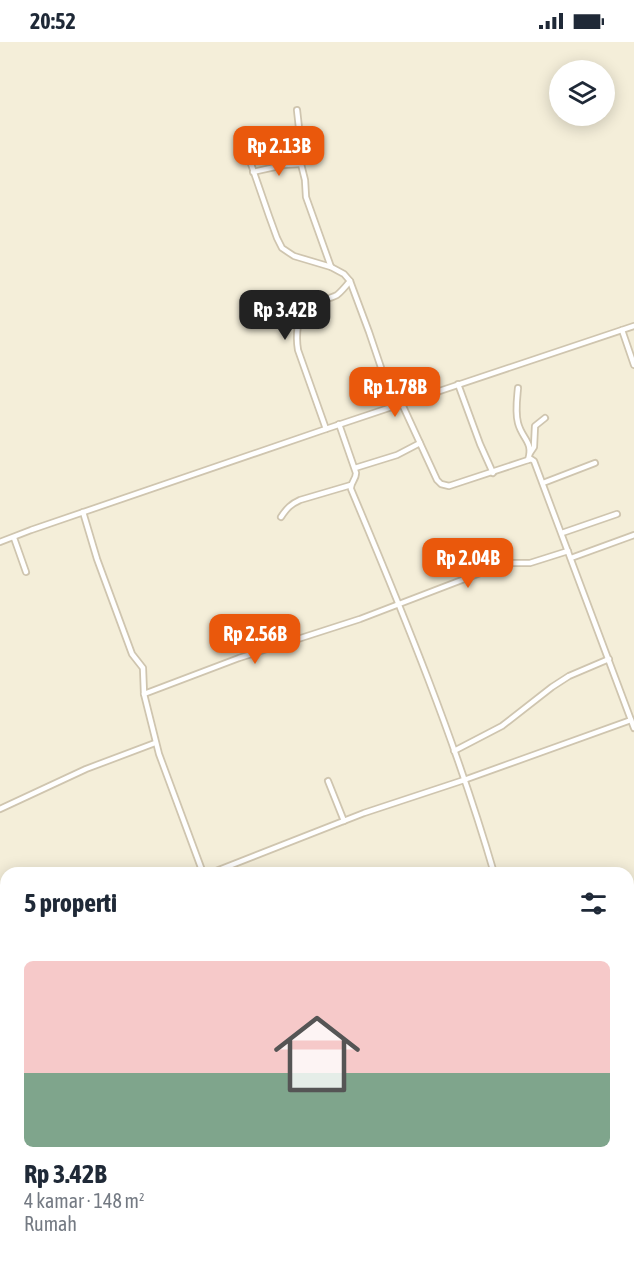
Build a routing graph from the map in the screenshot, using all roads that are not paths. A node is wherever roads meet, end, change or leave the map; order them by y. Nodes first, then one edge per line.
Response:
1 (297, 110) dead end
2 (240, 132) dead end
3 (301, 164) junction
4 (253, 172) junction
5 (331, 267) junction
6 (350, 281) junction
7 (634, 326) edge
8 (622, 330) junction
9 (634, 365) edge
10 (459, 384) junction
11 (518, 387) dead end
12 (402, 404) junction
13 (394, 406) junction
14 (545, 418) dead end
15 (339, 424) junction
16 (326, 429) junction
17 (420, 443) junction
18 (530, 453) junction
19 (528, 460) junction
20 (595, 463) dead end
21 (355, 468) junction
22 (493, 473) junction
23 (543, 483) junction
24 (351, 485) junction
25 (83, 512) junction
26 (617, 514) dead end
27 (281, 517) dead end
28 (562, 533) junction
29 (634, 535) edge
30 (14, 537) junction
31 (0, 542) edge
32 (568, 551) junction
33 (571, 558) junction
34 (26, 572) dead end
35 (399, 604) junction
36 (609, 659) junction
37 (144, 694) junction
38 (633, 720) edge
39 (634, 728) edge
40 (155, 743) junction
41 (454, 751) junction
42 (464, 780) junction
43 (328, 781) dead end
44 (0, 809) edge
45 (344, 821) junction
46 (201, 867) edge
47 (226, 867) edge
48 (491, 867) edge

1 - 3 street
2 - 4 street
3 - 4 street
3 - 5 street
4 - 5 street
5 - 6 street
6 - 13 street
6 - 16 street
7 - 8 street
8 - 9 street
8 - 10 street
10 - 12 street
10 - 22 street
11 - 18 street
12 - 13 street
12 - 17 street
13 - 15 street
14 - 18 street
15 - 16 street
15 - 21 street
16 - 25 street
17 - 21 street
17 - 22 street
18 - 19 street
19 - 22 street
19 - 23 street
20 - 23 street
21 - 24 street
23 - 28 street
24 - 27 street
24 - 35 street
25 - 30 street
25 - 37 street
26 - 28 street
28 - 32 street
29 - 33 street
30 - 31 street
30 - 34 street
32 - 33 street
32 - 35 street
33 - 36 street
35 - 37 street
35 - 41 street
36 - 38 street
36 - 41 street
37 - 40 street
38 - 39 street
38 - 42 street
40 - 44 street
40 - 46 street
41 - 42 street
42 - 45 street
42 - 48 street
43 - 45 street
45 - 47 street

